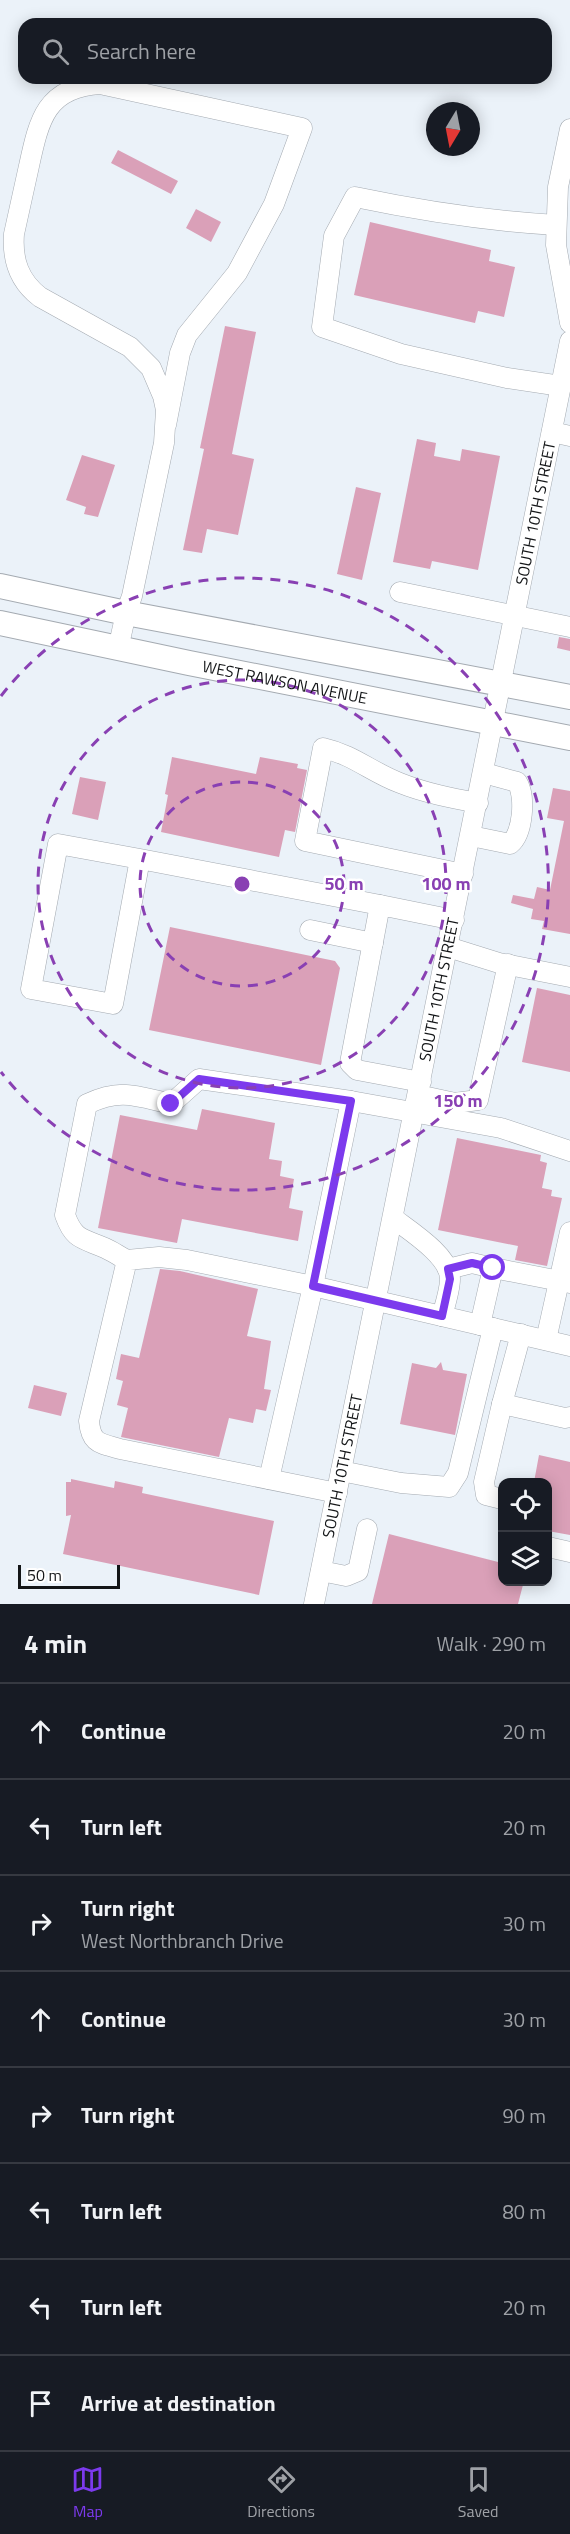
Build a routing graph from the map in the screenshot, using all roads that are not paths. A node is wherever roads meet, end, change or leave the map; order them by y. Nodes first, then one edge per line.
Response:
1 (570, 129) edge
2 (556, 225) junction
3 (570, 323) edge
4 (570, 341) edge
5 (568, 363) edge
6 (561, 387) junction
7 (166, 425) junction
8 (561, 434) edge
9 (0, 586) edge
10 (400, 592) dead end
11 (126, 613) junction
12 (515, 615) junction
13 (0, 623) edge
14 (570, 627) edge
15 (118, 649) junction
16 (501, 684) junction
17 (570, 697) edge
18 (494, 722) junction
19 (570, 738) edge
20 (484, 773) junction
21 (478, 803) junction
22 (471, 836) junction
23 (140, 860) junction
24 (463, 874) junction
25 (380, 905) junction
26 (454, 920) junction
27 (310, 930) dead end
28 (372, 943) junction
29 (448, 947) junction
30 (508, 964) junction
31 (570, 977) edge
32 (418, 1097) junction
33 (351, 1101) junction
34 (570, 1151) edge
35 (393, 1218) junction
36 (569, 1242) edge
37 (127, 1260) junction
38 (493, 1268) junction
39 (448, 1269) junction
40 (565, 1282) edge
41 (313, 1286) junction
42 (376, 1301) junction
43 (442, 1316) junction
44 (486, 1326) junction
45 (521, 1334) junction
46 (546, 1340) junction
47 (570, 1346) edge
48 (502, 1404) junction
49 (570, 1416) edge
50 (341, 1470) junction
51 (269, 1479) junction
52 (337, 1493) junction
53 (498, 1498) edge
54 (367, 1529) dead end
55 (552, 1548) edge
56 (570, 1552) edge
57 (321, 1571) junction
58 (314, 1604) edge

1 - 2 street
2 - 3 street
2 - 6 street
4 - 5 street, SOUTH 10TH STREET
5 - 6 street, SOUTH 10TH STREET
6 - 8 street, SOUTH 10TH STREET
7 - 7 street
7 - 11 street
8 - 12 street, SOUTH 10TH STREET
9 - 11 main road
10 - 12 street
11 - 15 street
11 - 16 main road
12 - 14 street
12 - 16 street, SOUTH 10TH STREET
13 - 15 main road, WEST RAWSON AVENUE
15 - 18 main road, WEST RAWSON AVENUE
16 - 17 main road
16 - 18 street, SOUTH 10TH STREET
18 - 19 main road, WEST RAWSON AVENUE
18 - 20 street, SOUTH 10TH STREET
20 - 21 street, SOUTH 10TH STREET
20 - 22 street
21 - 22 street, SOUTH 10TH STREET
21 - 24 street
22 - 24 street, SOUTH 10TH STREET
23 - 23 street
23 - 25 street
24 - 26 street, SOUTH 10TH STREET
25 - 26 street
25 - 28 street
26 - 29 street, SOUTH 10TH STREET
27 - 28 street
28 - 32 street
29 - 30 street
29 - 32 street, SOUTH 10TH STREET
30 - 31 street
30 - 32 street
32 - 33 street
32 - 34 street
32 - 35 street, SOUTH 10TH STREET
33 - 37 street
33 - 41 street
35 - 39 street
35 - 42 street, SOUTH 10TH STREET
36 - 40 street
37 - 41 street
37 - 51 street
38 - 39 street
38 - 40 street
38 - 44 street
39 - 43 street
40 - 46 street
41 - 42 street
41 - 51 street
42 - 43 street
42 - 50 street, SOUTH 10TH STREET
43 - 44 street
44 - 45 street
44 - 50 street
45 - 46 street
45 - 48 street
46 - 47 street
48 - 49 street
48 - 53 street
50 - 52 street, SOUTH 10TH STREET
51 - 52 street
52 - 57 street, SOUTH 10TH STREET
54 - 57 street
55 - 56 street
57 - 58 street, SOUTH 10TH STREET

